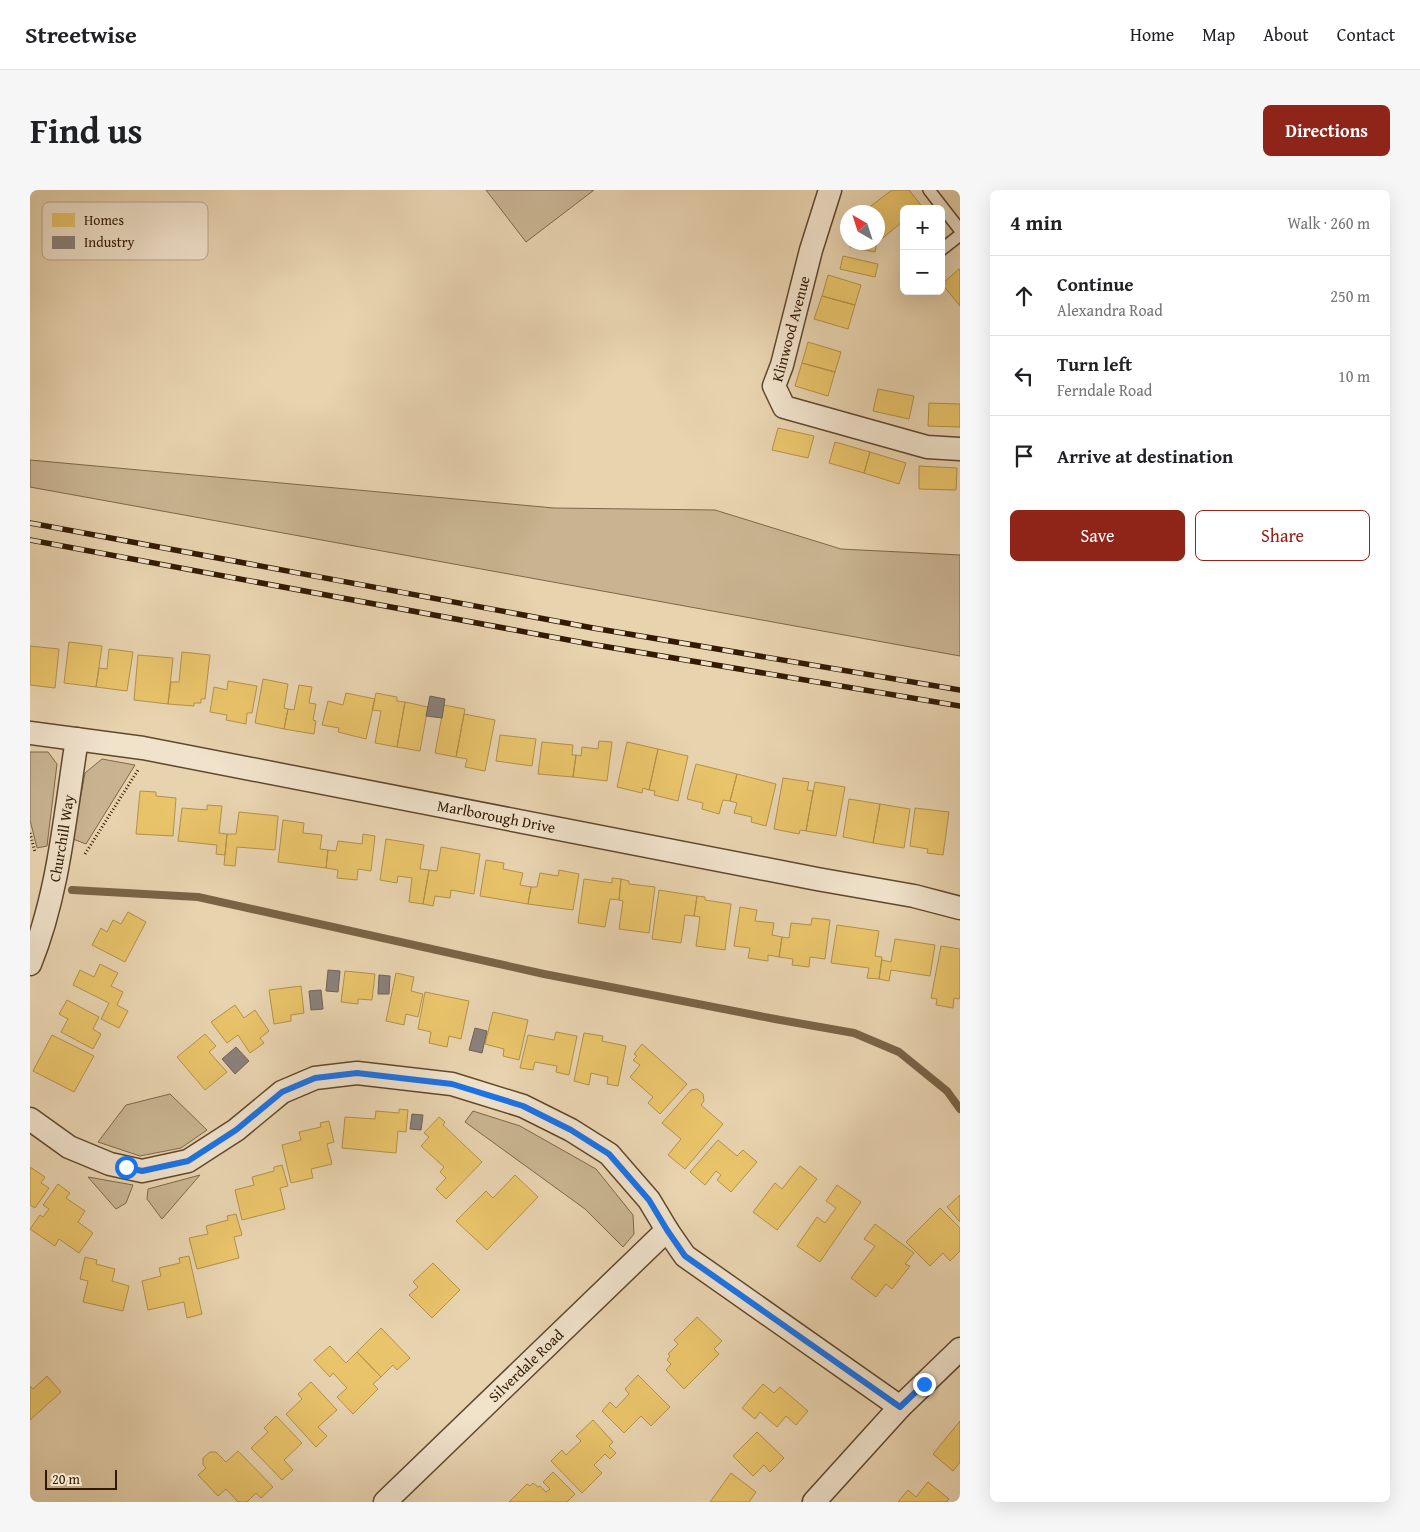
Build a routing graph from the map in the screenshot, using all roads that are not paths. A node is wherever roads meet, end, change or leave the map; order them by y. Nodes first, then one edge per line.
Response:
1 (830, 190) edge
2 (929, 190) edge
3 (960, 230) edge
4 (960, 235) edge
5 (945, 247) edge
6 (960, 449) edge
7 (30, 733) edge
8 (77, 739) junction
9 (960, 908) edge
10 (30, 964) edge
11 (30, 1119) edge
12 (667, 1230) junction
13 (960, 1349) edge
14 (900, 1407) junction
15 (385, 1502) edge
16 (814, 1502) edge

1 - 6 street, Klinwood Avenue
2 - 3 lane
4 - 5 lane
7 - 8 street, Marlborough Drive
8 - 9 street, Marlborough Drive
8 - 10 street, Churchill Way
11 - 12 street
12 - 14 street
12 - 15 street, Silverdale Road
13 - 14 street
14 - 16 street

